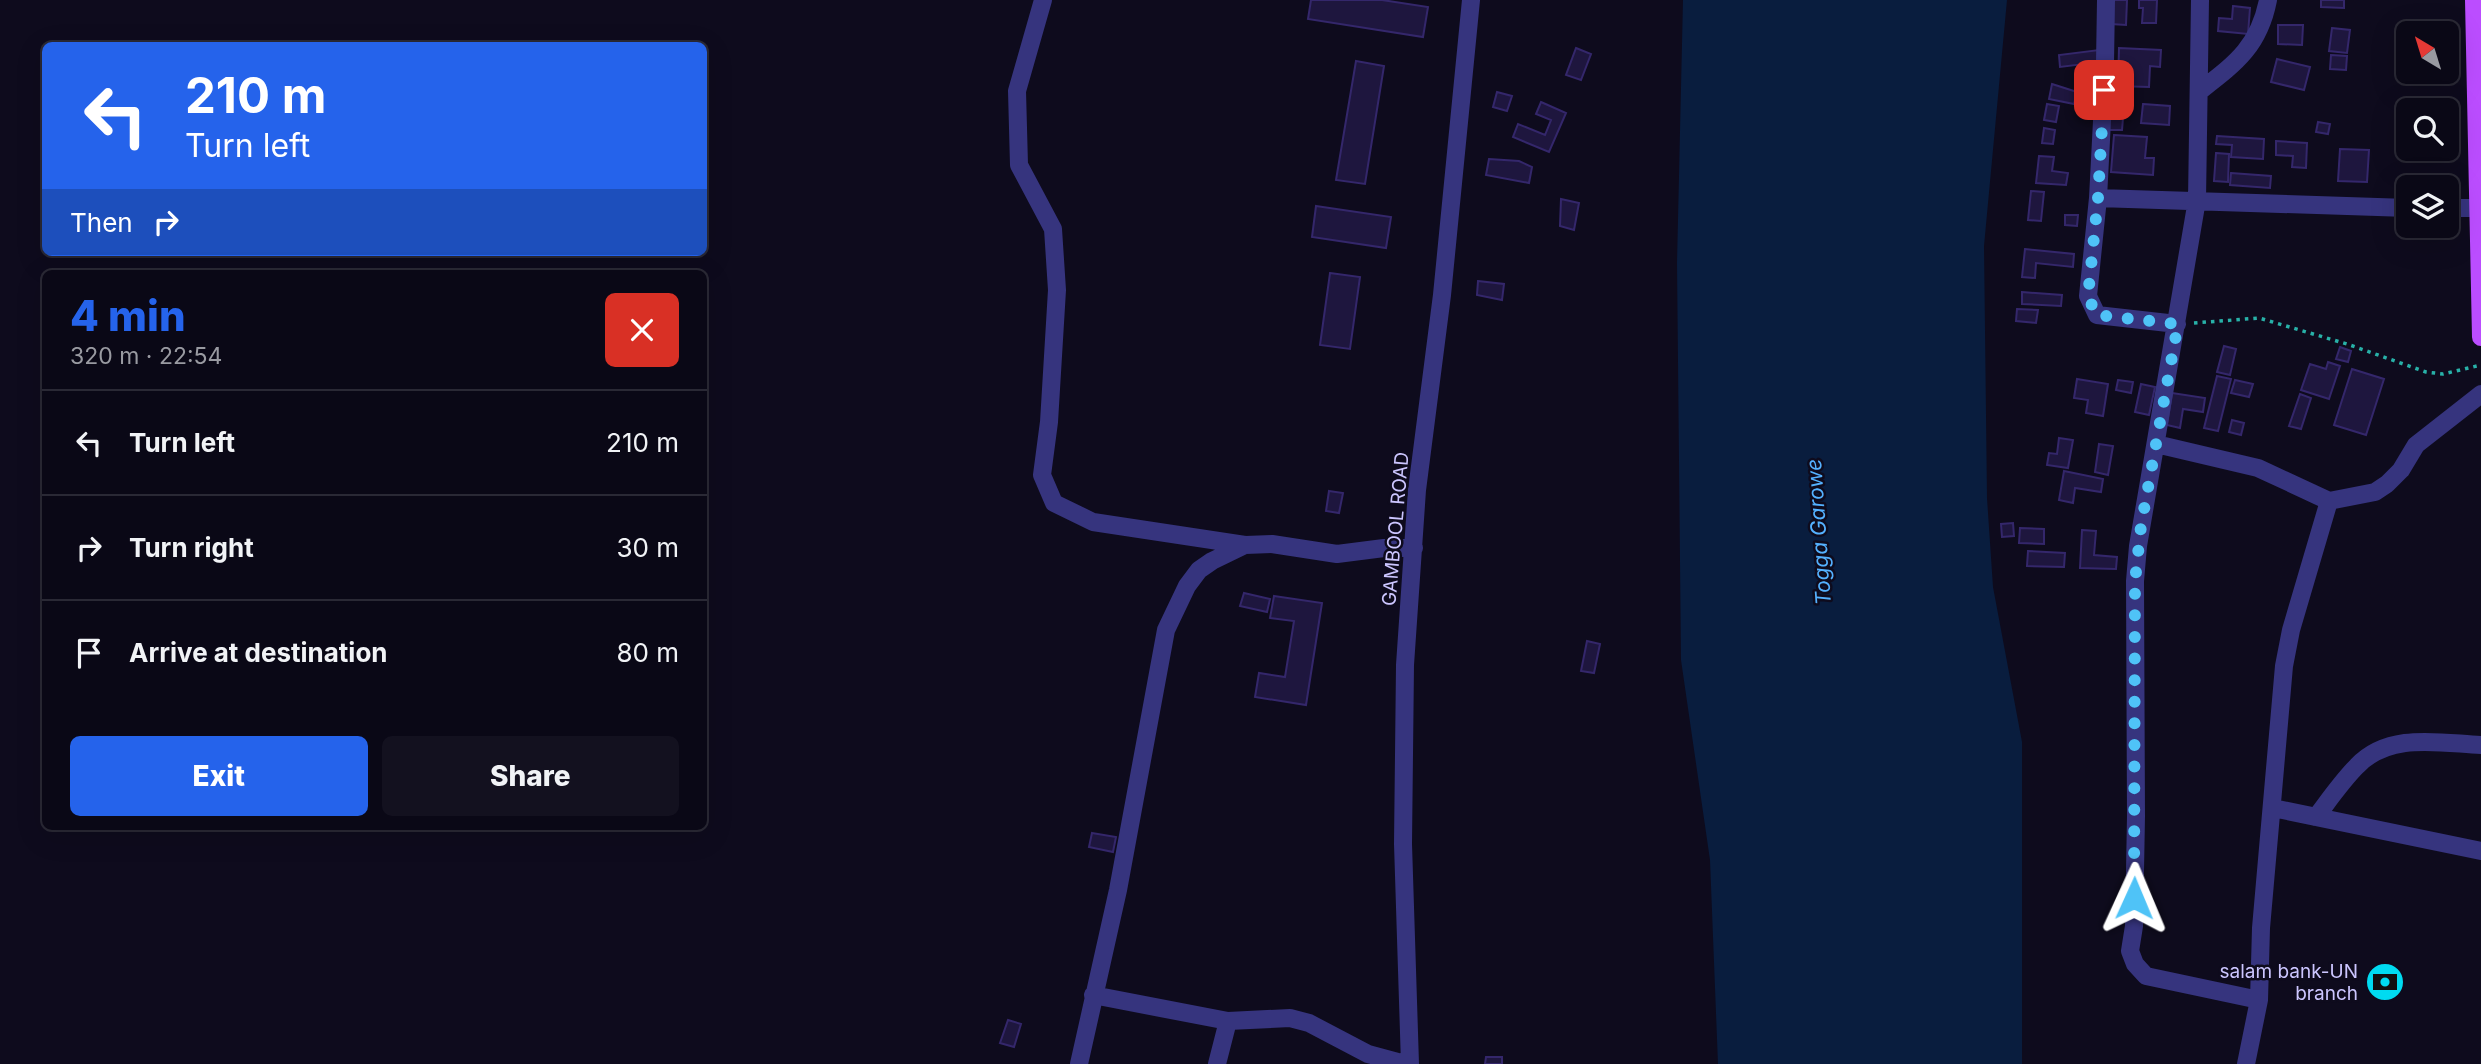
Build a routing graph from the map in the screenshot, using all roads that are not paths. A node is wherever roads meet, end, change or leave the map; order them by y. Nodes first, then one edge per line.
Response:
1 (1043, 0) edge
2 (1471, 0) edge
3 (2106, 0) edge
4 (2200, 0) edge
5 (2268, 0) edge
6 (2474, 0) edge
7 (2201, 90) junction
8 (2480, 159) edge
9 (2098, 198) junction
10 (2197, 200) junction
11 (2396, 208) edge
12 (2459, 208) edge
13 (2480, 208) edge
14 (2479, 273) edge
15 (2178, 324) junction
16 (2481, 337) edge
17 (2481, 394) edge
18 (2156, 444) junction
19 (2329, 501) junction
20 (1245, 545) junction
21 (1415, 548) junction
22 (2481, 745) edge
23 (2273, 808) junction
24 (2316, 817) junction
25 (2481, 851) edge
26 (1093, 995) junction
27 (2259, 1000) junction
28 (1228, 1021) junction
29 (1079, 1064) edge
30 (1217, 1064) edge
31 (1408, 1064) edge
32 (2246, 1064) edge

1 - 20 street
2 - 21 street, GAMBOOL ROAD
3 - 9 street
4 - 7 street
5 - 7 street
6 - 8 main road
7 - 10 street
8 - 13 main road
9 - 10 street
9 - 15 street
10 - 11 street
10 - 15 street
12 - 13 street
13 - 14 main road
14 - 16 main road
15 - 18 street
17 - 19 street
18 - 19 street
18 - 27 street
19 - 23 street
20 - 21 street
20 - 26 street
21 - 31 street, GAMBOOL ROAD
22 - 24 street
23 - 24 street
23 - 27 street
24 - 25 street
26 - 28 street
26 - 29 street
27 - 32 street
28 - 30 street
28 - 31 street

